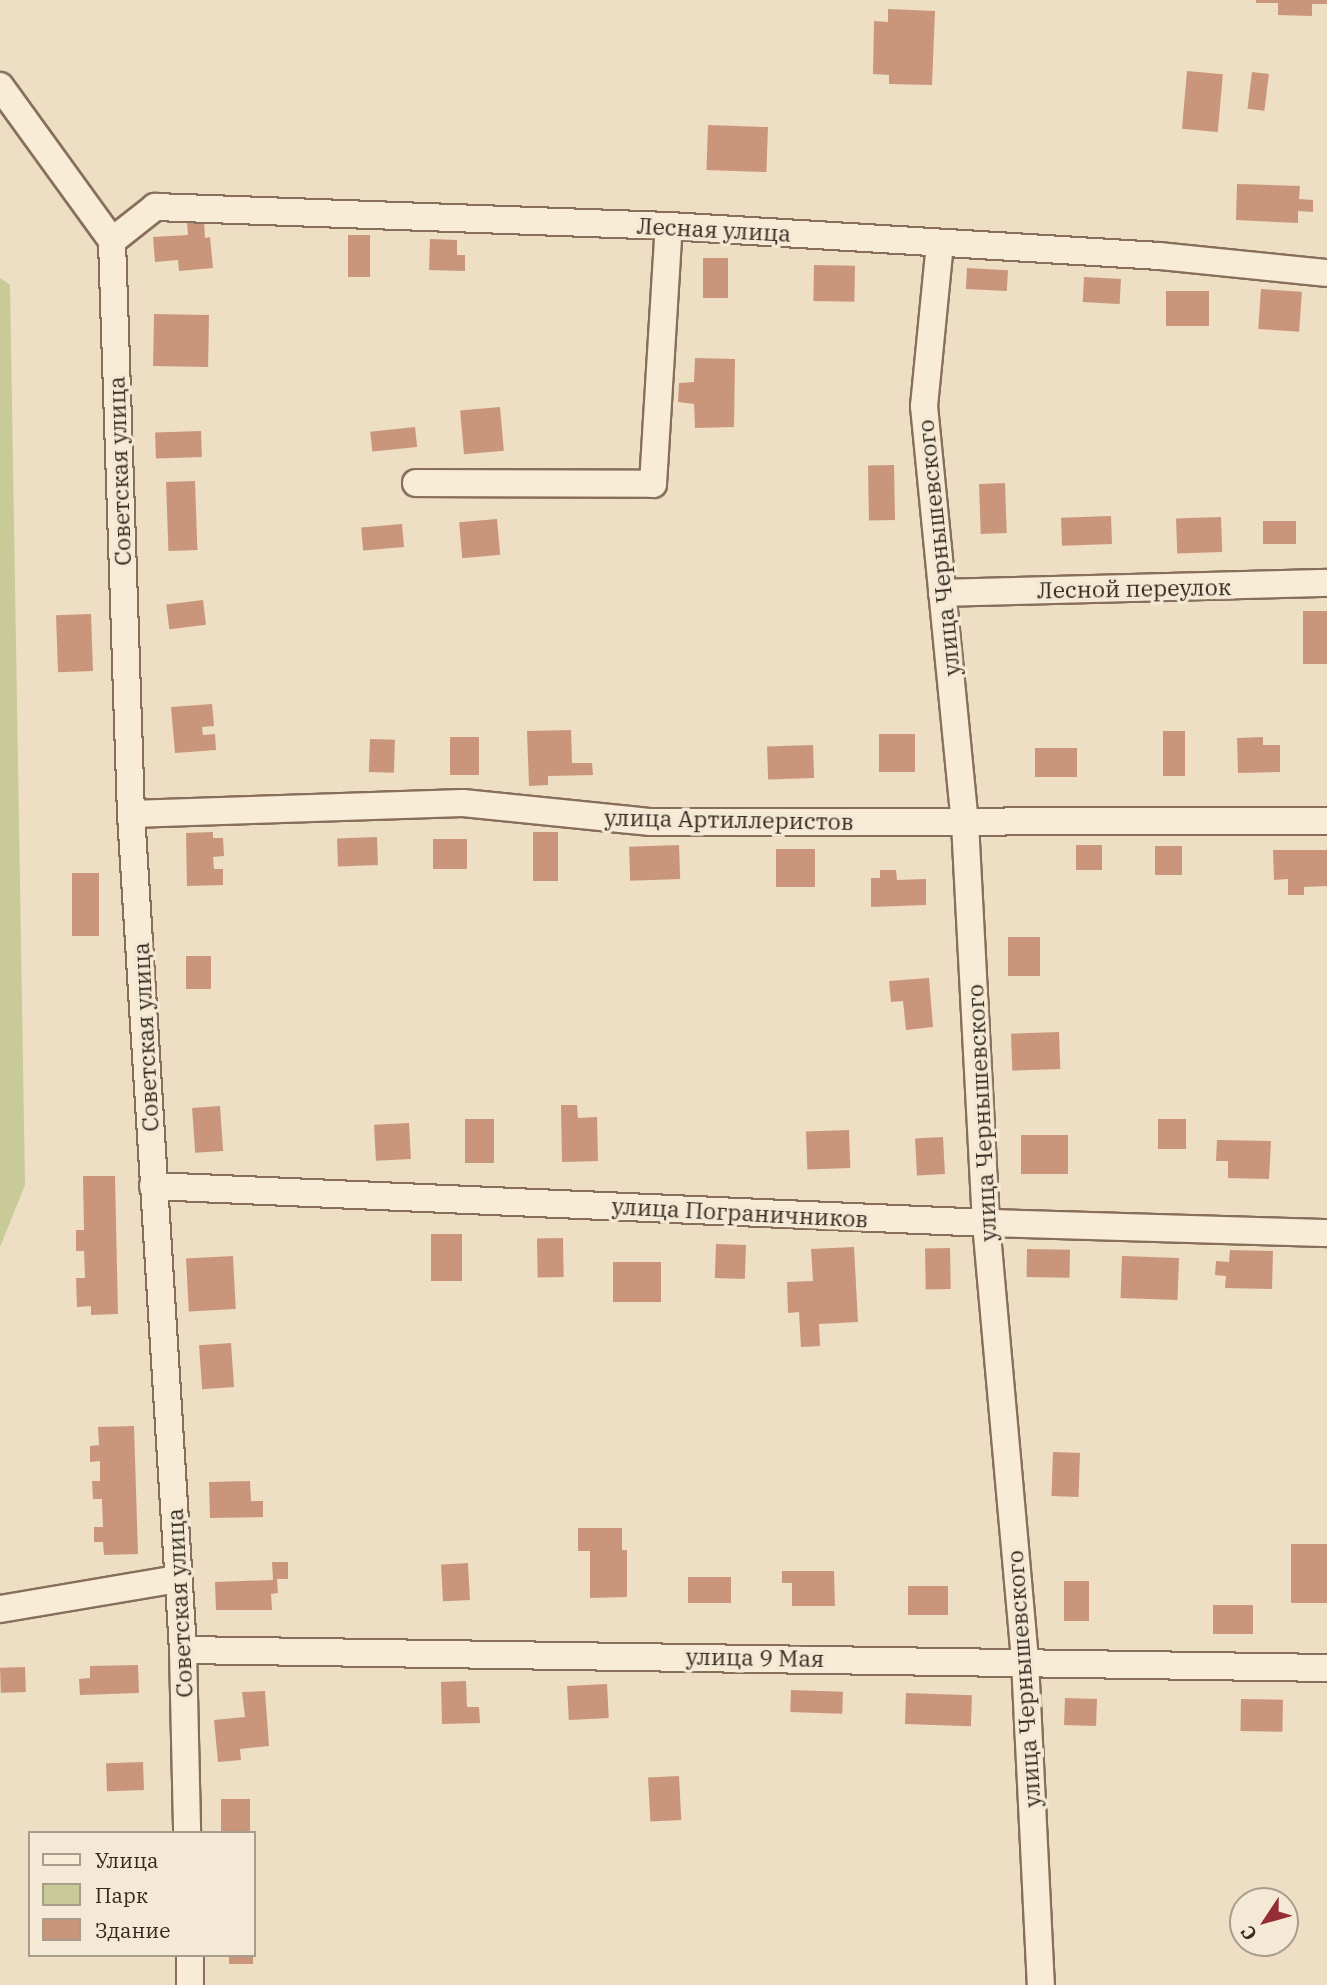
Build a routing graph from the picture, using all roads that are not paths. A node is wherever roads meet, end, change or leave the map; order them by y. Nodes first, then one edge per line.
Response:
1 (0, 86) edge
2 (669, 226) junction
3 (111, 241) junction
4 (940, 243) junction
5 (1327, 273) edge
6 (416, 483) dead end
7 (1327, 583) edge
8 (942, 593) junction
9 (131, 814) junction
10 (1327, 821) edge
11 (965, 823) junction
12 (153, 1185) junction
13 (986, 1223) junction
14 (1327, 1233) edge
15 (178, 1579) junction
16 (0, 1609) edge
17 (183, 1650) junction
18 (1025, 1661) junction
19 (1327, 1668) edge
20 (187, 1831) edge
21 (190, 1957) edge
22 (190, 1985) edge
23 (1041, 1985) edge

1 - 3 street
2 - 3 street, Лесная улица
2 - 4 street, Лесная улица
2 - 6 street
3 - 9 street, Советская улица
4 - 5 street, Лесная улица
4 - 8 street, улица Чернышевского
7 - 8 street, Лесной переулок
8 - 11 street, улица Чернышевского
9 - 11 street, улица Артиллеристов
9 - 12 street, Советская улица
10 - 11 street, улица Артиллеристов
11 - 13 street, улица Чернышевского
12 - 13 street, улица Пограничников
12 - 15 street, Советская улица
13 - 14 street, улица Пограничников
13 - 18 street, улица Чернышевского
15 - 16 street
15 - 17 street, Советская улица
17 - 18 street, улица 9 Мая
17 - 20 street, Советская улица
18 - 19 street, улица 9 Мая
18 - 23 street, улица Чернышевского
21 - 22 street

